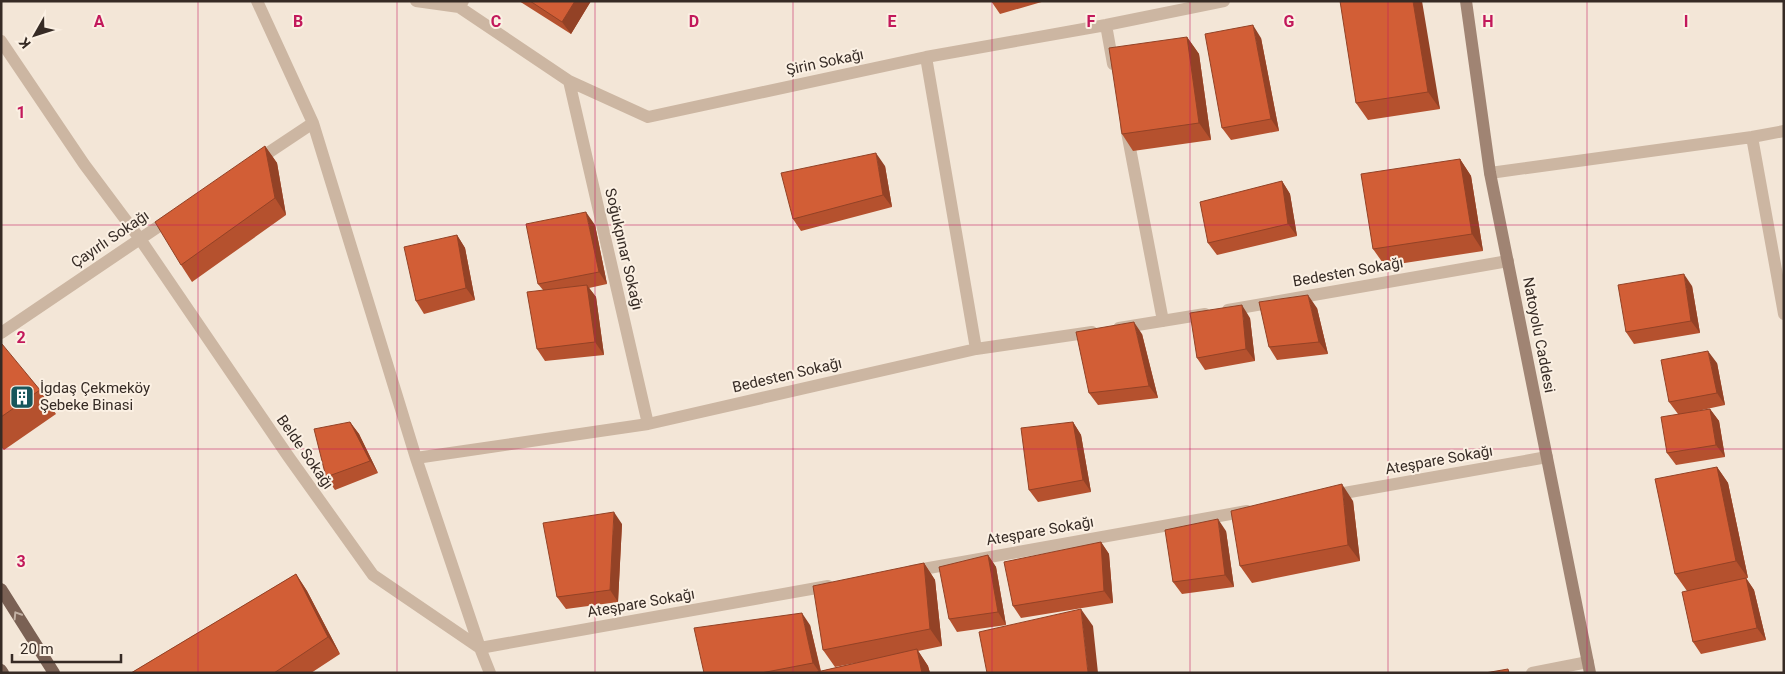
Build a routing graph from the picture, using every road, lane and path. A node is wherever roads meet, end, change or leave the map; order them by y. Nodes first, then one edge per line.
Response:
1 (257, 1) edge
2 (416, 1) edge
3 (1224, 1) edge
4 (1466, 1) edge
5 (461, 4) edge
6 (1106, 25) junction
7 (1, 41) edge
8 (926, 57) junction
9 (1115, 73) edge
10 (569, 81) junction
11 (1123, 111) edge
12 (313, 124) junction
13 (1784, 131) edge
14 (1752, 137) junction
15 (247, 168) edge
16 (1490, 173) junction
17 (181, 212) edge
18 (140, 239) junction
19 (1508, 261) junction
20 (1784, 314) edge
21 (1163, 321) junction
22 (1, 333) edge
23 (976, 349) junction
24 (648, 424) junction
25 (1547, 457) junction
26 (416, 458) junction
27 (1322, 497) edge
28 (1263, 508) edge
29 (901, 573) edge
30 (842, 583) edge
31 (1, 589) edge
32 (480, 648) junction
33 (1589, 668) edge
34 (51, 672) edge
35 (490, 673) edge
36 (1532, 673) edge

1 - 12 street
2 - 5 street
3 - 6 street, Şirin Sokağı
4 - 16 main road, Natoyolu Caddesi
5 - 10 street, Şirin Sokağı
6 - 8 street, Şirin Sokağı
6 - 9 street
7 - 18 street, Belde Sokağı
8 - 10 street, Şirin Sokağı
8 - 23 street
10 - 24 street, Soğukpınar Sokağı
11 - 21 street
12 - 15 street
12 - 26 street
13 - 14 street
14 - 16 street
14 - 20 street
16 - 19 main road, Natoyolu Caddesi
17 - 18 street, Çayırlı Sokağı
18 - 22 street, Çayırlı Sokağı
18 - 32 street, Belde Sokağı
19 - 21 street, Bedesten Sokağı
19 - 25 main road, Natoyolu Caddesi
21 - 23 street, Bedesten Sokağı
23 - 24 street, Bedesten Sokağı
24 - 26 street, Bedesten Sokağı
25 - 27 street, Ateşpare Sokağı
25 - 33 main road, Natoyolu Caddesi
26 - 32 street
28 - 29 street, Ateşpare Sokağı
30 - 32 street, Ateşpare Sokağı
34 -> 31 main road
32 - 35 street
33 - 36 street

